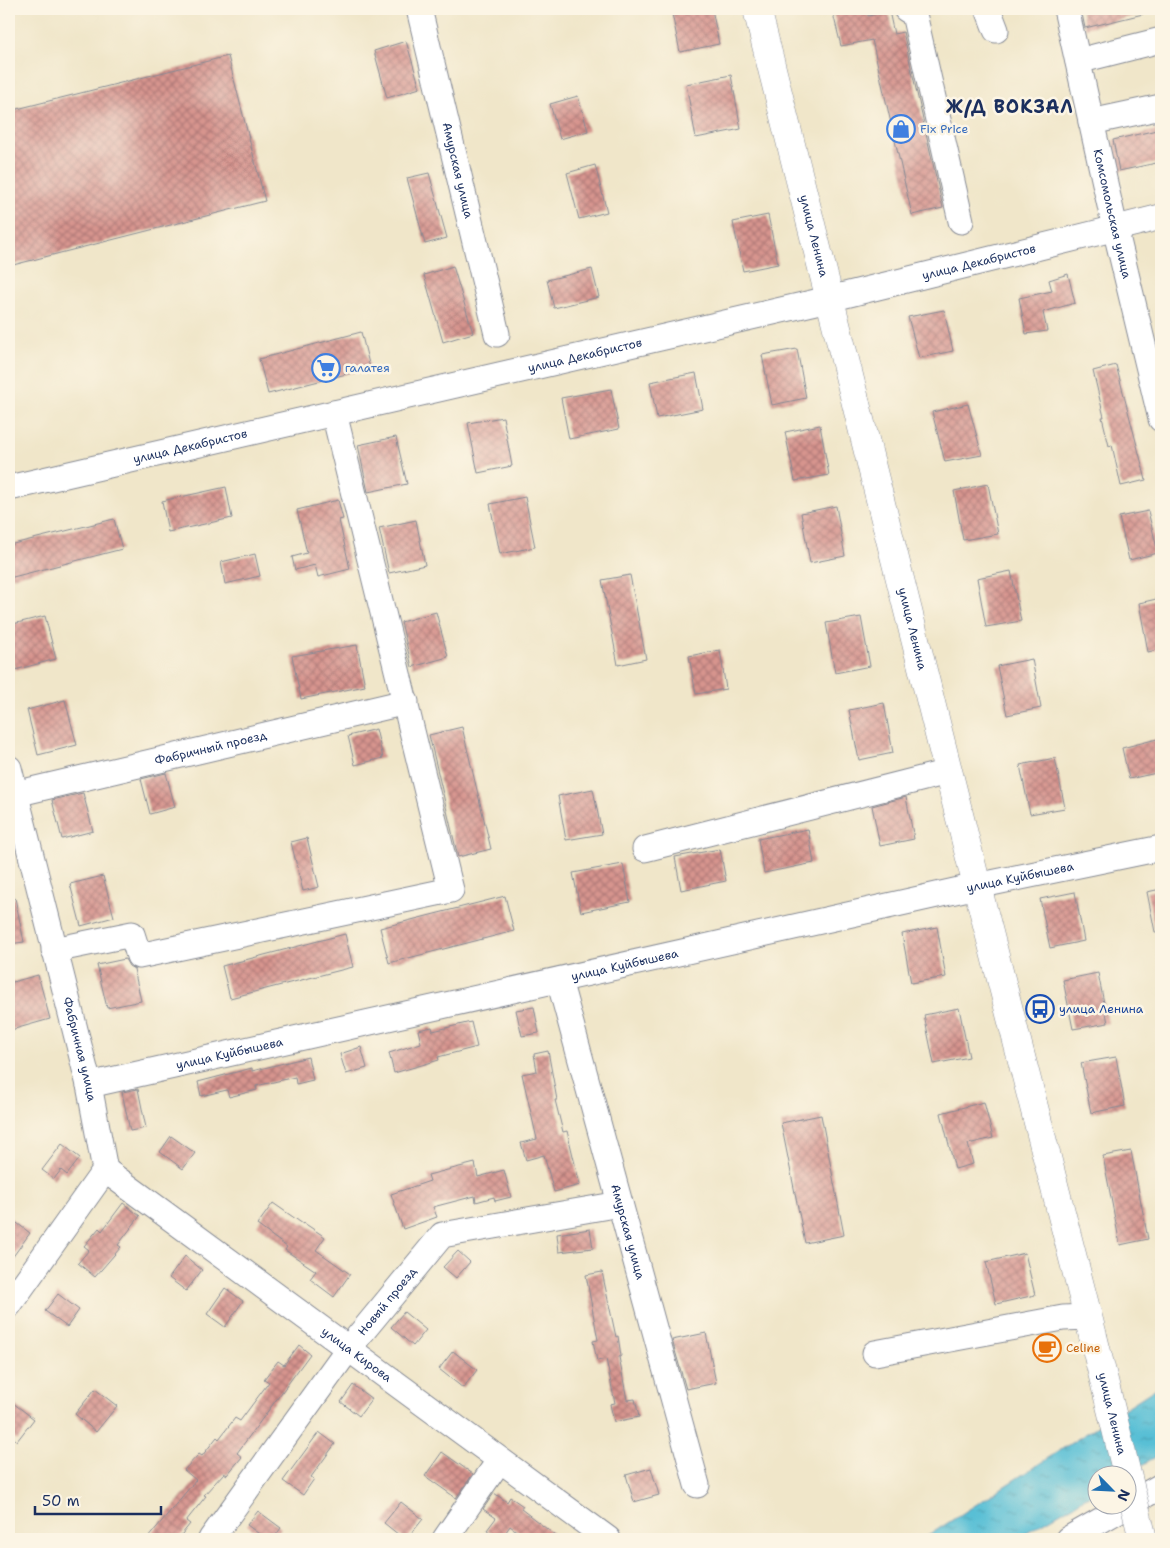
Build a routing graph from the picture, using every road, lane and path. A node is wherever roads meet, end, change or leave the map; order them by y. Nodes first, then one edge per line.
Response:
1 (419, 9) edge
2 (757, 9) edge
3 (906, 9) edge
4 (1066, 9) edge
5 (1161, 40) edge
6 (1078, 61) junction
7 (1161, 106) edge
8 (1091, 122) junction
9 (1161, 216) edge
10 (961, 221) dead end
11 (1115, 228) junction
12 (829, 299) junction
13 (496, 334) dead end
14 (334, 413) junction
15 (1161, 419) edge
16 (9, 488) edge
17 (406, 702) junction
18 (9, 768) edge
19 (948, 772) junction
20 (15, 794) junction
21 (1161, 848) edge
22 (645, 849) dead end
23 (977, 886) junction
24 (54, 950) junction
25 (559, 980) junction
26 (88, 1085) junction
27 (105, 1170) junction
28 (620, 1204) junction
29 (9, 1305) edge
30 (1091, 1326) junction
31 (348, 1349) junction
32 (875, 1353) dead end
33 (499, 1461) junction
34 (697, 1485) dead end
35 (1161, 1486) edge
36 (211, 1539) edge
37 (445, 1539) edge
38 (608, 1539) edge
39 (1068, 1539) edge
40 (1144, 1539) edge

1 - 13 street, Амурская улица
2 - 12 main road, улица Ленина
3 - 10 street
4 - 6 street, Комсомольская улица
5 - 6 street
6 - 8 street, Комсомольская улица
7 - 8 street
8 - 11 street, Комсомольская улица
9 - 11 street, улица Декабристов
11 - 12 street, улица Декабристов
11 - 15 street, Комсомольская улица
12 - 14 street, улица Декабристов
12 - 19 main road, улица Ленина
14 - 16 street, улица Декабристов
14 - 17 street
17 - 20 street, Фабричный проезд
17 - 24 street
18 - 20 street, Фабричная улица
19 - 22 street
19 - 23 main road, улица Ленина
20 - 24 street, Фабричная улица
21 - 23 street, улица Куйбышева
23 - 25 street, улица Куйбышева
23 - 30 main road, улица Ленина
24 - 26 street, Фабричная улица
25 - 26 street, улица Куйбышева
25 - 28 street, Амурская улица
26 - 27 street, Фабричная улица
27 - 29 street
27 - 31 street, улица Кирова
28 - 31 street, Новый проезд
28 - 34 street, Амурская улица
30 - 32 street
30 - 40 main road, улица Ленина, bridge
31 - 33 street, улица Кирова
31 - 36 street, Новый проезд
33 - 37 street
33 - 38 street, улица Кирова
35 - 39 street

